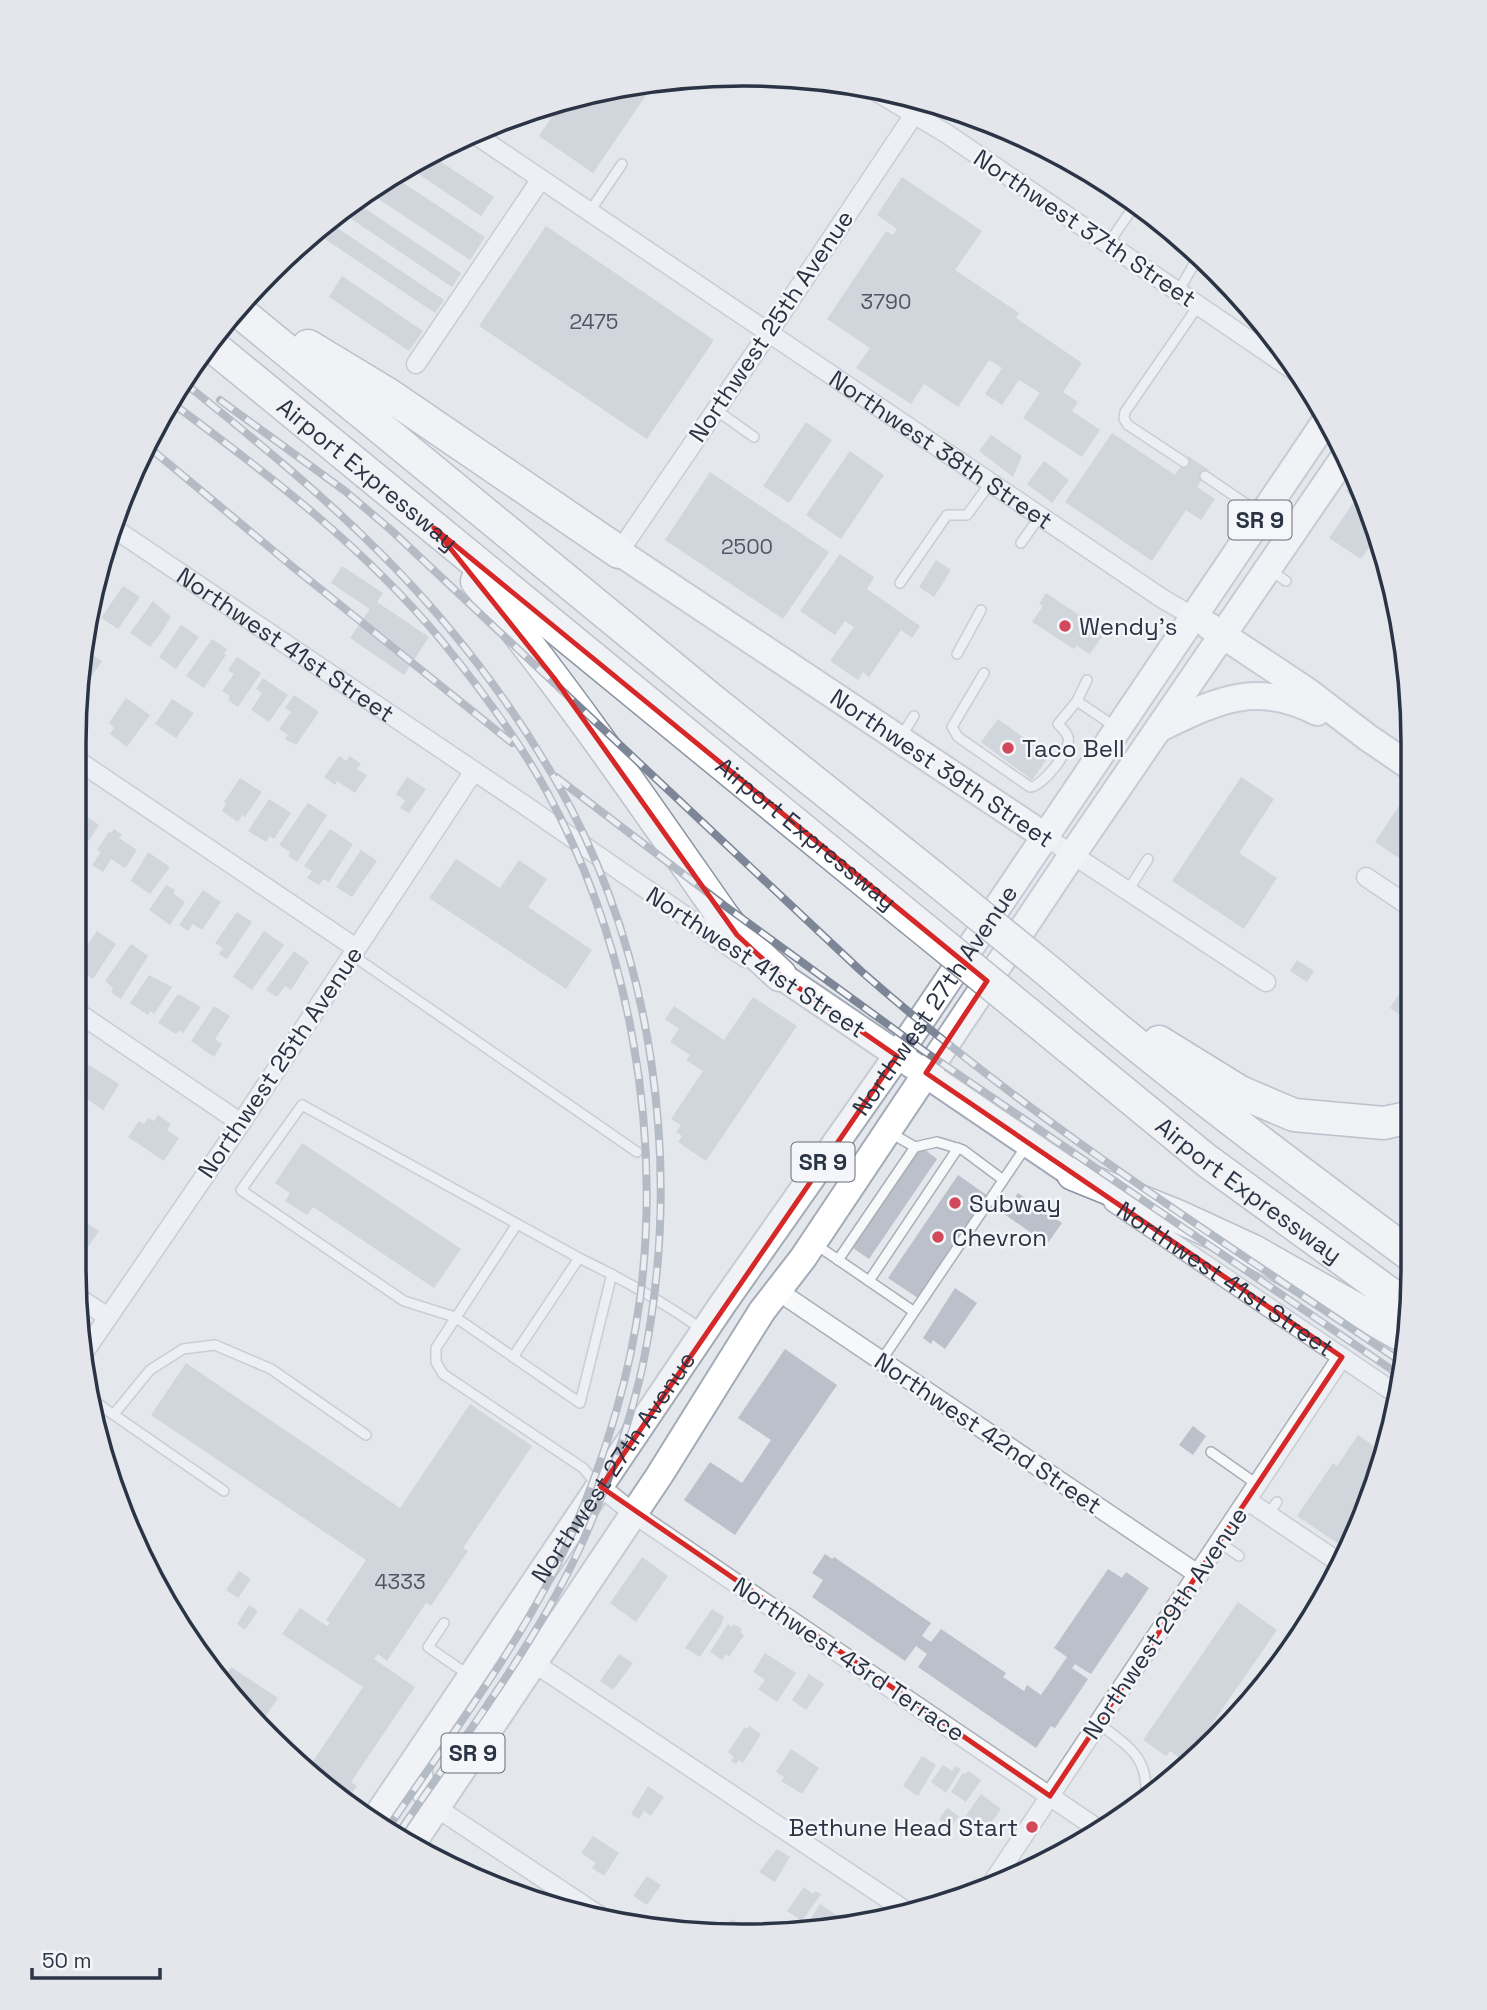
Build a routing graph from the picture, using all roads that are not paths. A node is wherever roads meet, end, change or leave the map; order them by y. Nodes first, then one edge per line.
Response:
1 (917, 109) edge
2 (920, 110) edge
3 (483, 140) edge
4 (622, 164) dead end
5 (541, 179) junction
6 (590, 211) junction
7 (1130, 212) dead end
8 (1108, 244) junction
9 (1194, 264) edge
10 (1178, 292) junction
11 (1198, 306) junction
12 (249, 310) edge
13 (245, 315) edge
14 (769, 332) junction
15 (217, 350) edge
16 (1276, 359) edge
17 (416, 364) dead end
18 (716, 410) junction
19 (1320, 429) edge
20 (754, 437) dead end
21 (1184, 462) dead end
22 (1338, 466) edge
23 (1205, 476) dead end
24 (990, 482) junction
25 (1263, 515) junction
26 (1040, 516) junction
27 (434, 528) junction
28 (121, 533) edge
29 (1021, 543) dead end
30 (620, 552) junction
31 (900, 583) dead end
32 (981, 610) dead end
33 (1194, 617) junction
34 (1224, 636) junction
35 (957, 654) dead end
36 (984, 673) dead end
37 (1087, 680) dead end
38 (1077, 701) junction
39 (914, 716) dead end
40 (1160, 728) junction
41 (1118, 729) junction
42 (1367, 737) junction
43 (900, 738) junction
44 (1401, 760) edge
45 (86, 766) edge
46 (474, 771) junction
47 (1045, 837) junction
48 (1072, 855) junction
49 (1148, 859) dead end
50 (1366, 877) dead end
51 (1127, 892) junction
52 (1401, 901) edge
53 (354, 952) junction
54 (780, 975) junction
55 (1054, 976) junction
56 (1266, 982) dead end
57 (86, 1018) edge
58 (897, 1056) junction
59 (926, 1073) junction
60 (1401, 1120) edge
61 (241, 1123) junction
62 (887, 1131) junction
63 (1028, 1143) junction
64 (915, 1147) junction
65 (958, 1148) junction
66 (637, 1152) dead end
67 (1073, 1174) junction
68 (1002, 1178) junction
69 (787, 1214) junction
70 (517, 1224) junction
71 (814, 1243) junction
72 (1401, 1248) edge
73 (579, 1258) junction
74 (838, 1260) junction
75 (612, 1274) junction
76 (869, 1281) junction
77 (778, 1291) junction
78 (1400, 1301) edge
79 (87, 1303) edge
80 (722, 1305) junction
81 (914, 1311) junction
82 (108, 1317) junction
83 (455, 1317) junction
84 (705, 1331) junction
85 (1398, 1332) edge
86 (90, 1343) edge
87 (513, 1357) junction
88 (1342, 1357) junction
89 (881, 1361) junction
90 (1390, 1390) edge
91 (100, 1405) edge
92 (114, 1414) junction
93 (366, 1435) dead end
94 (1211, 1452) dead end
95 (1258, 1485) junction
96 (601, 1487) junction
97 (224, 1491) dead end
98 (1248, 1501) junction
99 (634, 1514) junction
100 (1219, 1542) junction
101 (1238, 1556) dead end
102 (1333, 1557) edge
103 (1199, 1575) junction
104 (444, 1623) dead end
105 (534, 1663) junction
106 (472, 1677) junction
107 (1098, 1723) junction
108 (419, 1755) junction
109 (1146, 1787) edge
110 (1050, 1796) junction
111 (437, 1808) junction
112 (379, 1813) edge
113 (1091, 1824) edge
114 (417, 1837) edge
115 (999, 1872) edge
116 (564, 1899) edge
117 (899, 1906) edge

1 - 14 street, Northwest 25th Avenue
2 - 8 street, Northwest 37th Street
3 - 5 street, Northwest 38th Street
4 - 6 lane
5 - 6 street, Northwest 38th Street
5 - 17 street
6 - 14 street, Northwest 38th Street
7 - 8 lane
8 - 10 street, Northwest 37th Street
9 - 10 lane
10 - 11 street, Northwest 37th Street
11 - 16 street, Northwest 37th Street
11 - 21 lane
12 - 30 highway
13 - 55 highway, Airport Expressway, bridge
14 - 18 street, Northwest 25th Avenue
14 - 24 street, Northwest 38th Street
15 - 27 highway, Airport Expressway
18 - 20 lane
18 - 30 street, Northwest 25th Avenue
19 - 25 main road, Northwest 27th Avenue / SR 9
22 - 34 main road, Northwest 27th Avenue / SR 9
23 - 25 lane
24 - 26 street, Northwest 38th Street
24 - 31 lane
25 - 33 main road, Northwest 27th Avenue / SR 9
26 - 29 lane
26 - 33 street, Northwest 38th Street
27 - 54 highway
27 - 78 highway, Airport Expressway, bridge
28 - 46 street, Northwest 41st Street
30 - 43 main road, Northwest 39th Street
32 - 35 lane
33 - 34 main road, Northwest 38th Street
33 - 41 main road, Northwest 27th Avenue / SR 9
34 - 40 main road, Northwest 27th Avenue / SR 9
34 - 42 main road, Northwest 38th Street
36 - 38 lane
37 - 38 lane
38 - 41 lane
39 - 43 lane
40 - 42 main road
40 - 48 main road, Northwest 27th Avenue / SR 9
41 - 47 main road, Northwest 27th Avenue / SR 9
42 - 44 main road, Northwest 38th Street
43 - 47 main road, Northwest 39th Street
45 - 53 street
46 - 53 street, Northwest 25th Avenue
46 - 54 street, Northwest 41st Street
47 - 48 street, Northwest 39th Street
47 - 58 main road, Northwest 27th Avenue / SR 9
48 - 51 street, Northwest 39th Street
48 - 59 main road, Northwest 27th Avenue / SR 9
49 - 51 lane
50 - 52 street
51 - 56 street, Northwest 39th Street
53 - 61 street, Northwest 25th Avenue
53 - 66 lane
54 - 58 main road, Northwest 41st Street
55 - 60 highway
55 - 72 highway, Airport Expressway
57 - 61 street
58 - 59 main road, Northwest 41st Street
58 - 69 main road, Northwest 27th Avenue / SR 9
59 - 62 main road, Northwest 27th Avenue / SR 9
59 - 63 main road, Northwest 41st Street
61 - 82 street, Northwest 25th Avenue
62 - 64 lane
62 - 71 main road, Northwest 27th Avenue / SR 9
63 - 67 main road, Northwest 41st Street
63 - 68 lane
64 - 65 lane
64 - 74 lane
65 - 68 lane
65 - 76 lane
67 - 85 highway
67 - 88 street, Northwest 41st Street
68 - 81 lane
69 - 77 main road
69 - 80 main road, Northwest 27th Avenue / SR 9
70 - 73 lane
70 - 83 lane
70 - 83 lane
71 - 74 lane
71 - 77 main road, Northwest 27th Avenue / SR 9
73 - 75 lane
73 - 87 lane
74 - 76 lane
75 - 84 lane
75 - 87 lane
76 - 81 lane
77 - 80 main road
77 - 89 street, Northwest 42nd Street
77 - 99 main road, Northwest 27th Avenue / SR 9
79 - 82 street
80 - 84 main road, Northwest 27th Avenue / SR 9
81 - 89 lane
82 - 86 street, Northwest 25th Avenue
83 - 87 lane
83 - 96 lane
84 - 96 main road, Northwest 27th Avenue / SR 9
88 - 90 street, Northwest 41st Street
88 - 95 street, Northwest 29th Avenue
89 - 103 street, Northwest 42nd Street
91 - 92 lane
92 - 93 lane
92 - 97 lane
94 - 95 lane
95 - 98 street, Northwest 29th Avenue
96 - 99 street, Northwest 43rd Terrace
96 - 106 main road, Northwest 27th Avenue / SR 9
98 - 100 street, Northwest 29th Avenue
98 - 102 street
99 - 105 main road, Northwest 27th Avenue / SR 9
99 - 110 street, Northwest 43rd Terrace
100 - 101 lane
100 - 103 street, Northwest 29th Avenue
103 - 107 street, Northwest 29th Avenue
104 - 106 lane
105 - 111 main road, Northwest 27th Avenue / SR 9
105 - 117 street
106 - 108 main road, Northwest 27th Avenue / SR 9
107 - 109 lane
107 - 110 street, Northwest 29th Avenue
108 - 111 main road
108 - 112 main road, Northwest 27th Avenue / SR 9
110 - 113 street, Northwest 43rd Terrace
110 - 115 street, Northwest 29th Avenue
111 - 114 main road, Northwest 27th Avenue / SR 9
111 - 116 street

